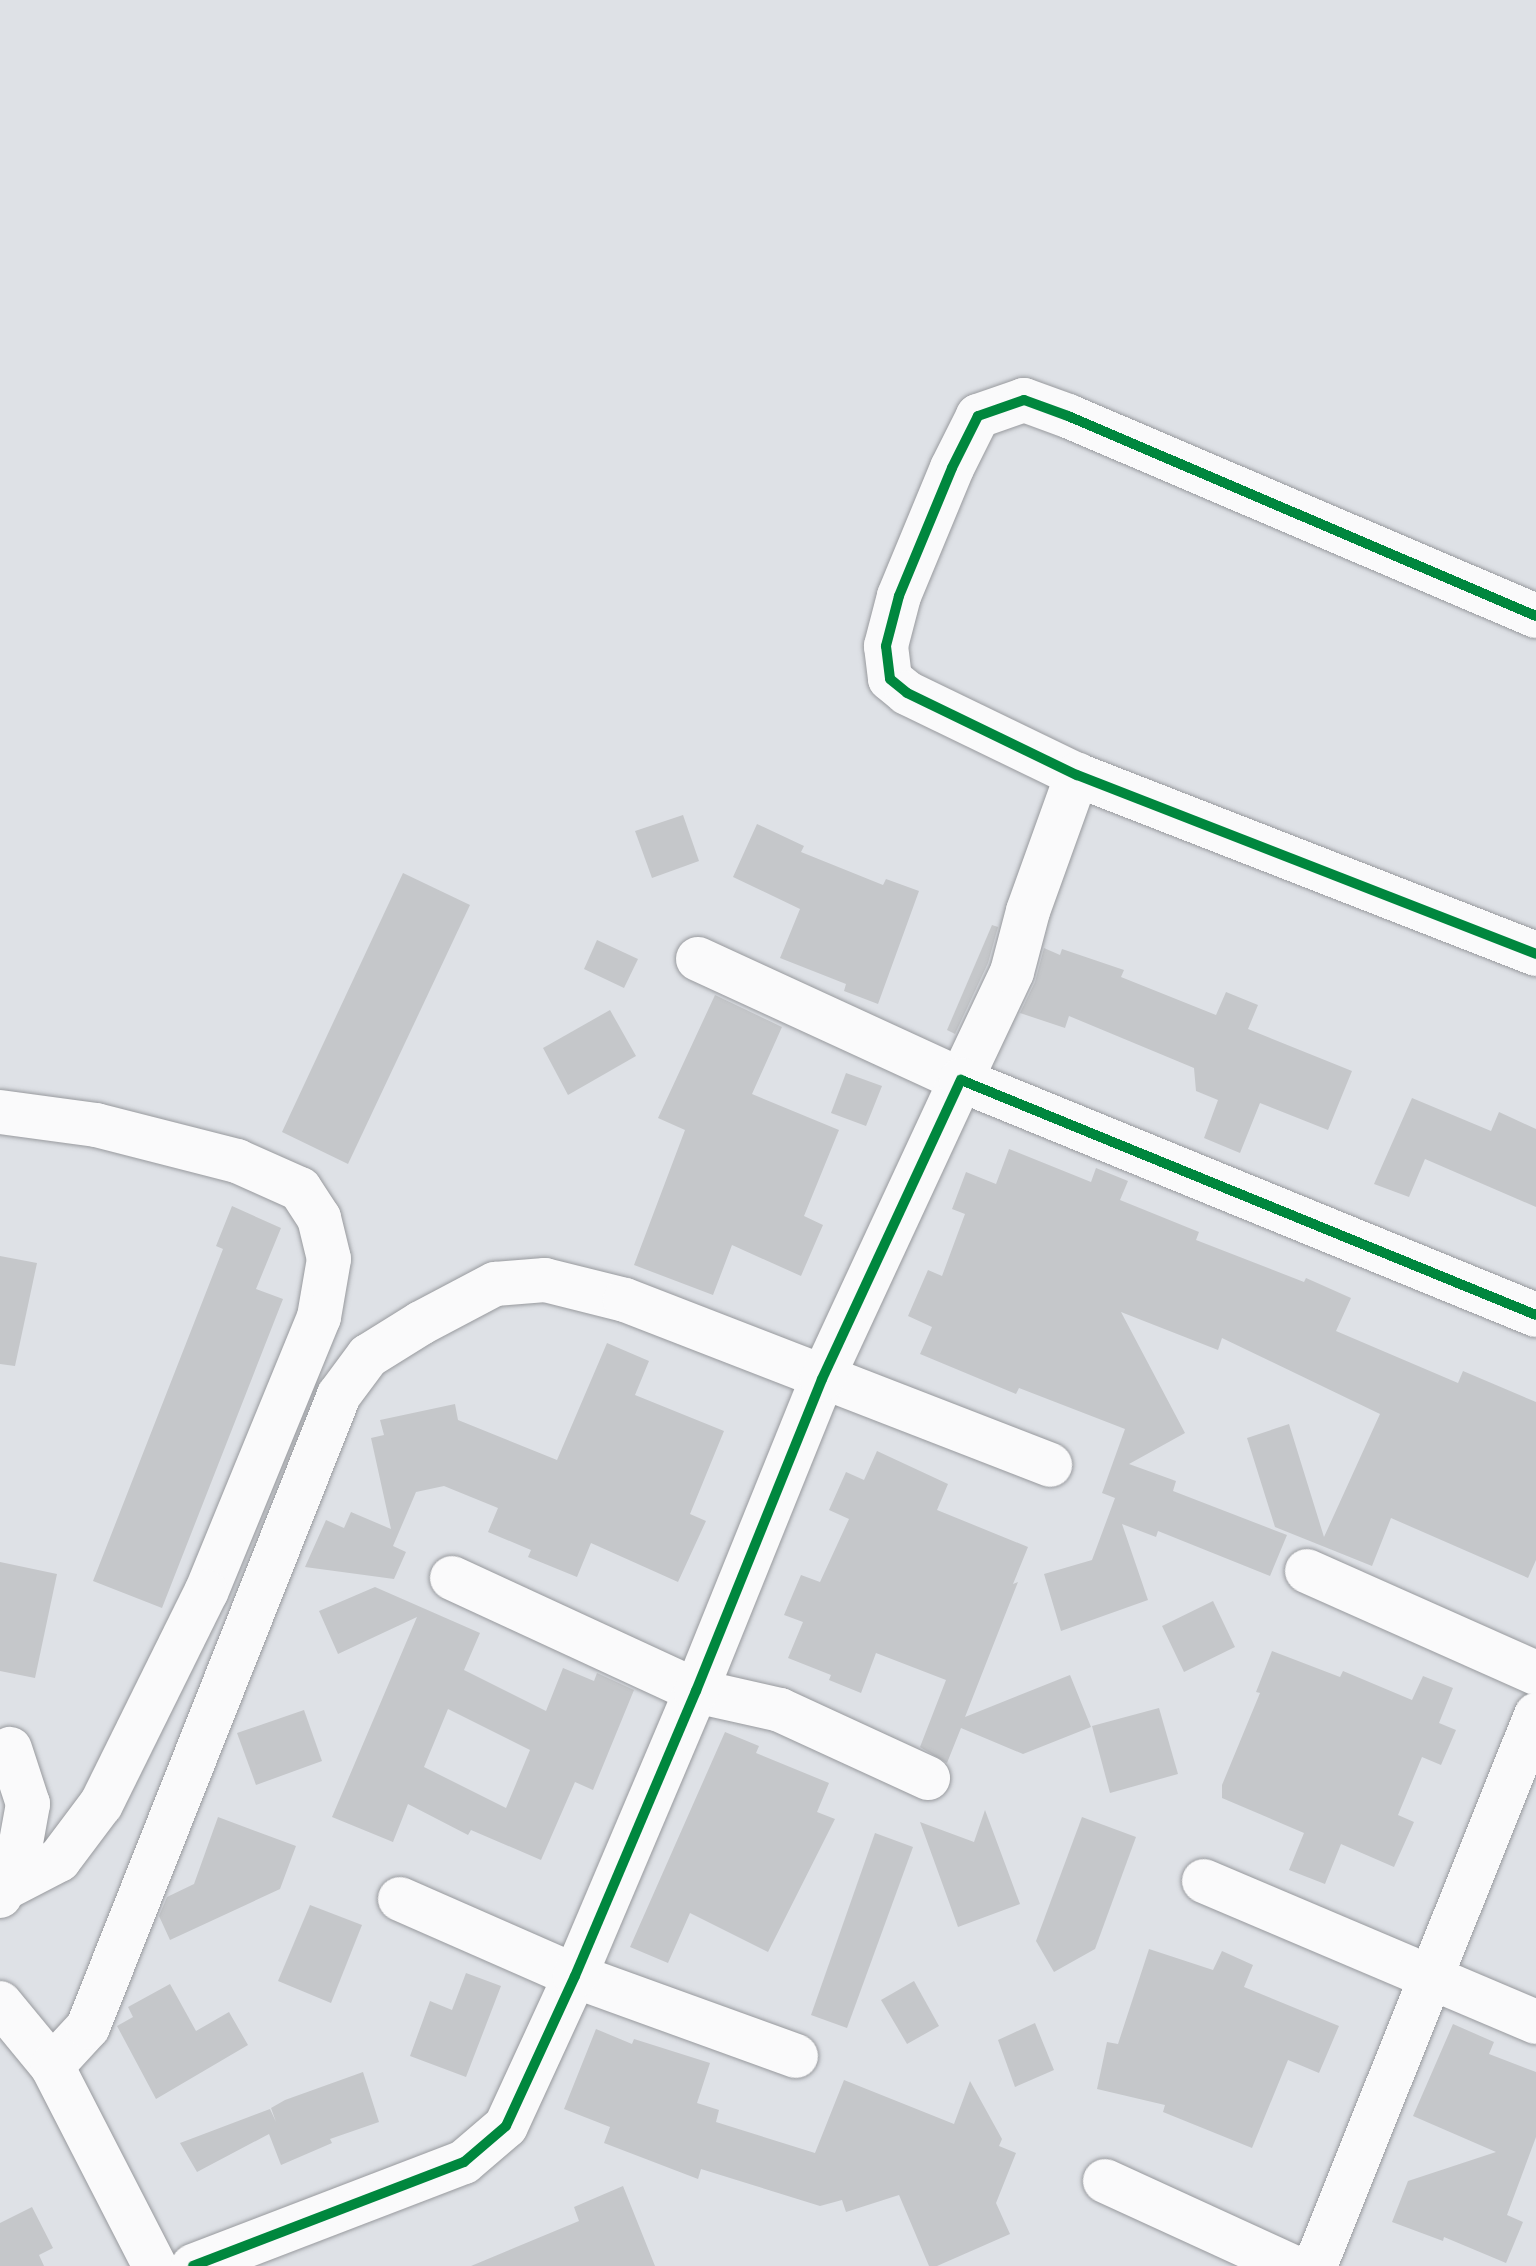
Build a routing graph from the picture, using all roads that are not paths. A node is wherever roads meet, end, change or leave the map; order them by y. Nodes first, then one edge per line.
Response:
1 (1536, 616) edge
2 (1077, 775) junction
3 (1536, 954) edge
4 (698, 959) dead end
5 (961, 1080) junction
6 (0, 1112) edge
7 (1536, 1315) edge
8 (822, 1379) junction
9 (1050, 1465) dead end
10 (1307, 1571) dead end
11 (452, 1578) dead end
12 (1536, 1673) edge
13 (696, 1691) junction
14 (1536, 1715) edge
15 (10, 1749) dead end
16 (928, 1778) dead end
17 (1204, 1881) dead end
18 (1, 1892) edge
19 (400, 1899) dead end
20 (575, 1976) junction
21 (1433, 1976) junction
22 (0, 2003) edge
23 (1536, 2022) edge
24 (796, 2056) dead end
25 (52, 2066) junction
26 (1105, 2181) dead end
27 (155, 2266) edge
28 (193, 2266) edge
29 (1291, 2266) edge
30 (1315, 2266) edge

1 - 2 street
2 - 3 street
2 - 5 street
4 - 5 street
5 - 7 street
5 - 8 street
6 - 18 street
8 - 9 street
8 - 13 street
8 - 25 street
10 - 12 street
11 - 13 street
13 - 16 street
13 - 20 street
14 - 21 street
15 - 18 street
17 - 21 street
19 - 20 street
20 - 24 street
20 - 28 street
21 - 23 street
21 - 30 street
22 - 25 street
25 - 27 street
26 - 29 street

